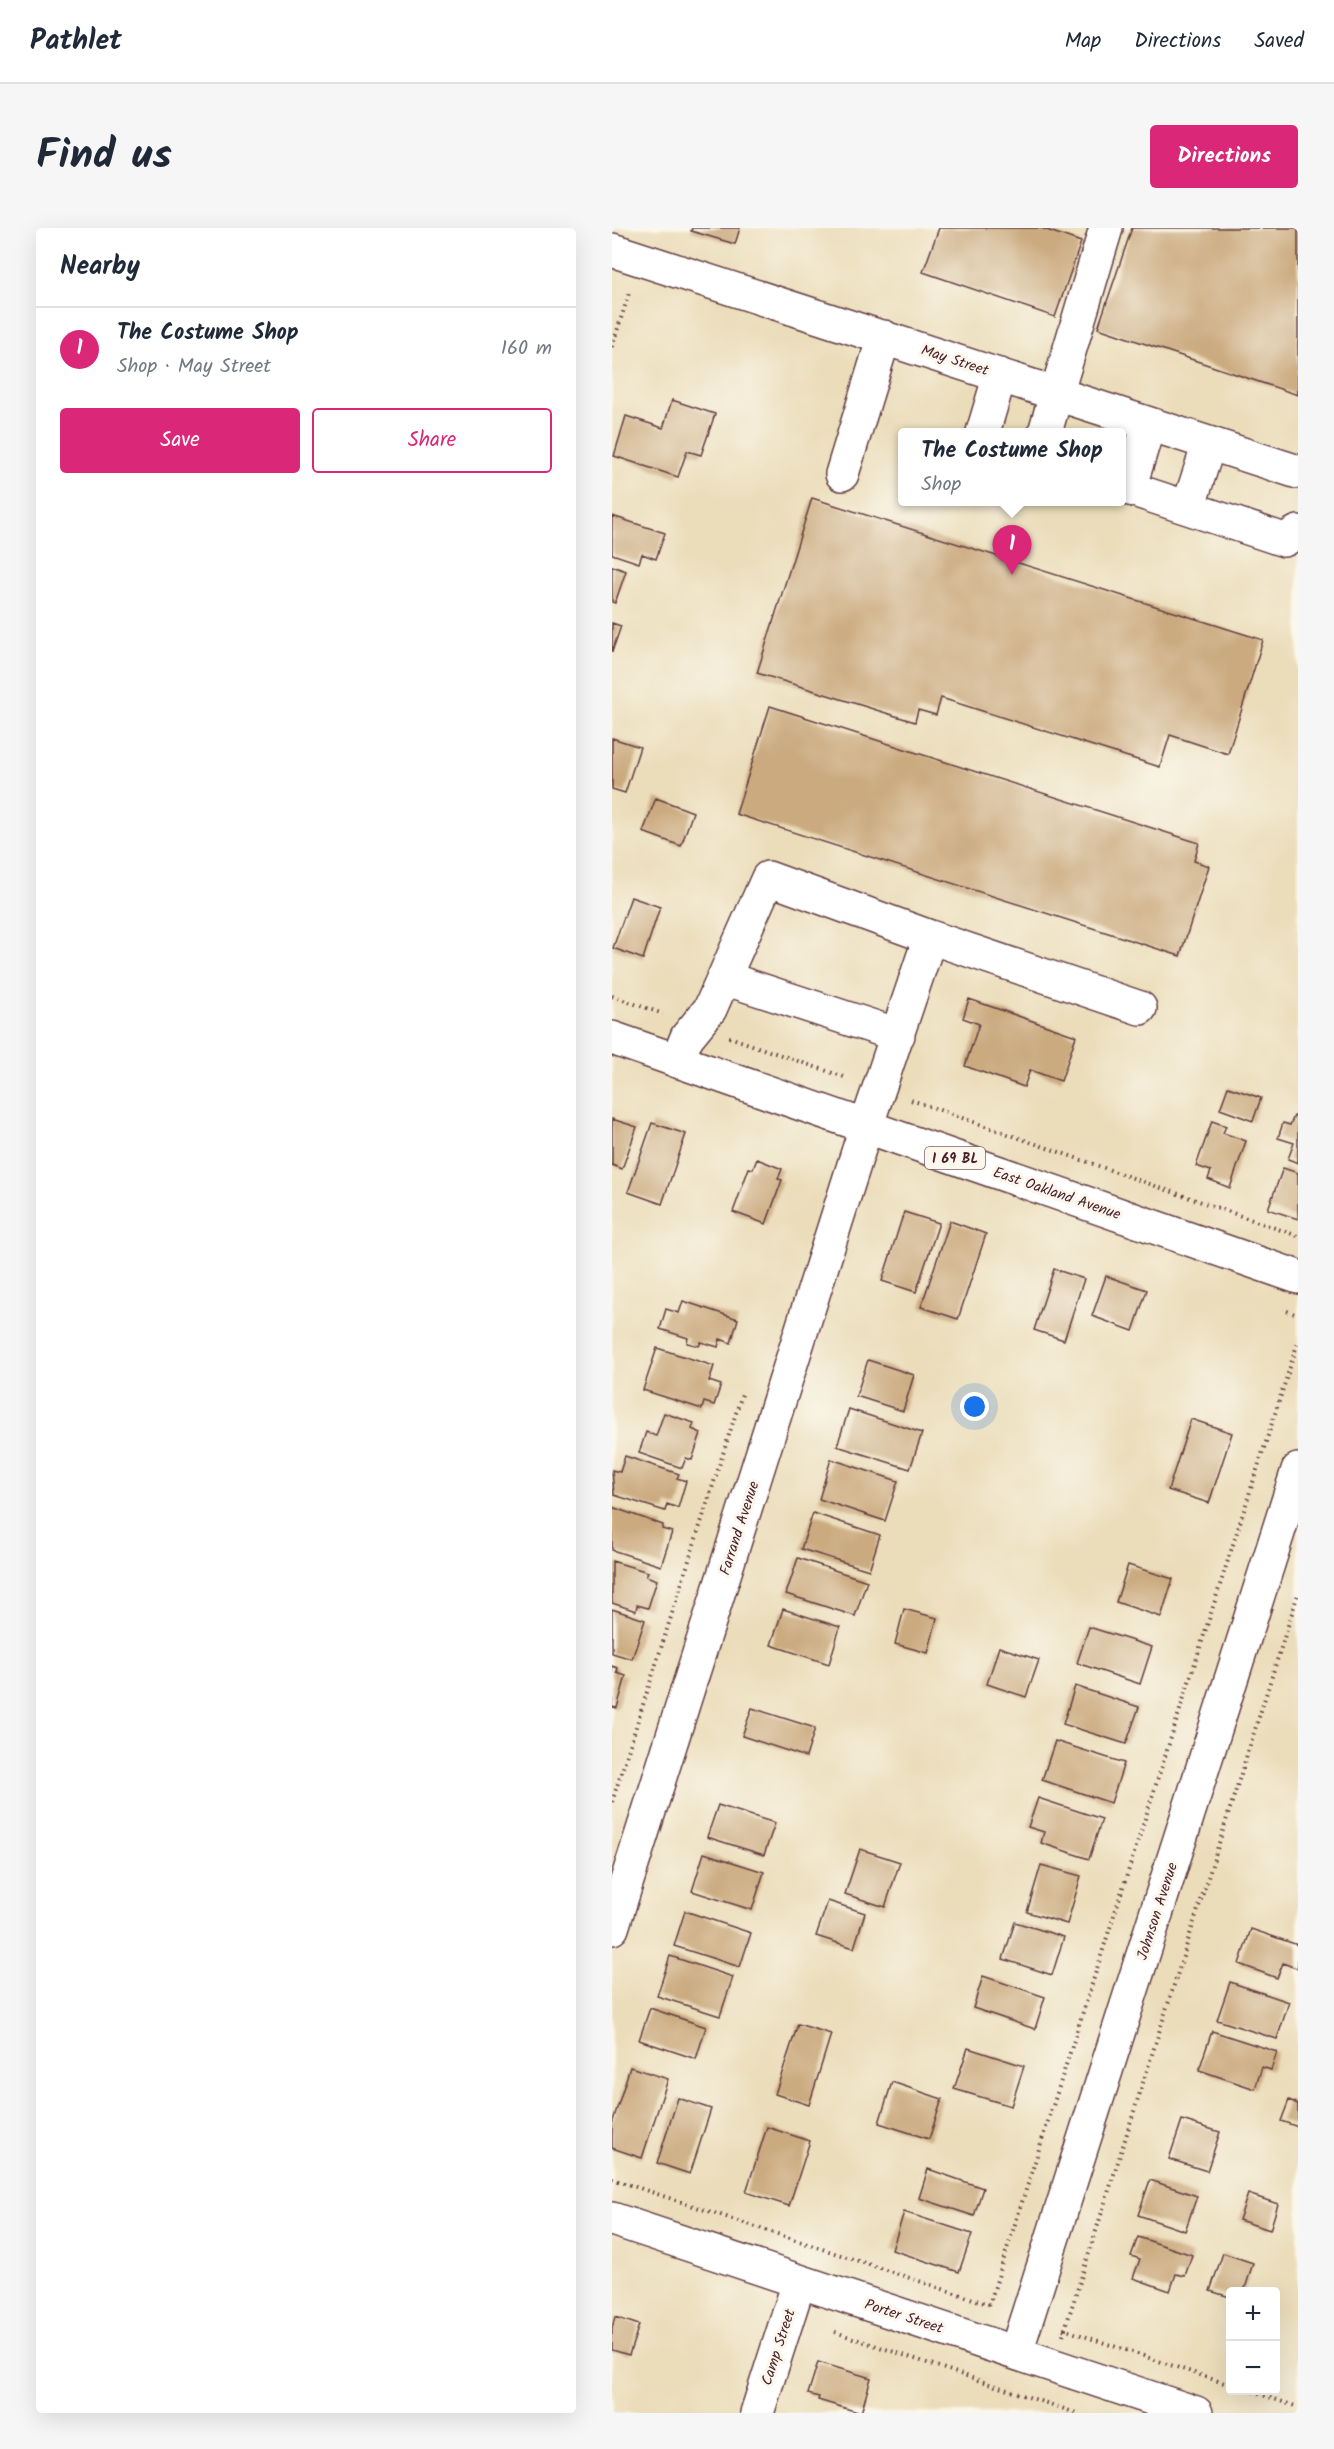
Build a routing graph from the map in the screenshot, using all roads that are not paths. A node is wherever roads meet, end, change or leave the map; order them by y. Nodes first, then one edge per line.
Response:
1 (1106, 228) edge
2 (612, 249) edge
3 (884, 338) junction
4 (1000, 375) junction
5 (1055, 393) junction
6 (1149, 424) junction
7 (984, 428) edge
8 (1046, 428) edge
9 (1209, 444) junction
10 (1298, 472) edge
11 (842, 474) dead end
12 (1126, 485) edge
13 (1126, 488) edge
14 (1188, 508) junction
15 (1298, 532) edge
16 (930, 937) junction
17 (724, 978) junction
18 (1140, 1008) dead end
19 (898, 1035) junction
20 (612, 1038) edge
21 (677, 1061) junction
22 (866, 1127) junction
23 (1298, 1277) edge
24 (1298, 1470) edge
25 (612, 1928) edge
26 (612, 2219) edge
27 (799, 2282) junction
28 (1016, 2352) junction
29 (757, 2413) edge
30 (1196, 2413) edge

1 - 5 street
2 - 3 street, May Street
3 - 4 street, May Street
3 - 11 street
4 - 5 street, May Street
4 - 7 street
5 - 6 street, May Street
5 - 8 street
6 - 9 street, May Street
6 - 12 street
9 - 10 street, May Street
9 - 14 street
13 - 14 street
14 - 15 street
16 - 17 street
16 - 18 street
16 - 19 street, Farrand Avenue
17 - 19 street
17 - 21 street
19 - 22 street, Farrand Avenue
20 - 21 street, East Oakland Avenue / I 69 BL
21 - 22 street, East Oakland Avenue / I 69 BL
22 - 23 street, East Oakland Avenue / I 69 BL
22 - 25 street, Farrand Avenue
24 - 28 street, Johnson Avenue
26 - 27 street, Porter Street
27 - 28 street, Porter Street
27 - 29 street, Camp Street
28 - 30 street, Porter Street

